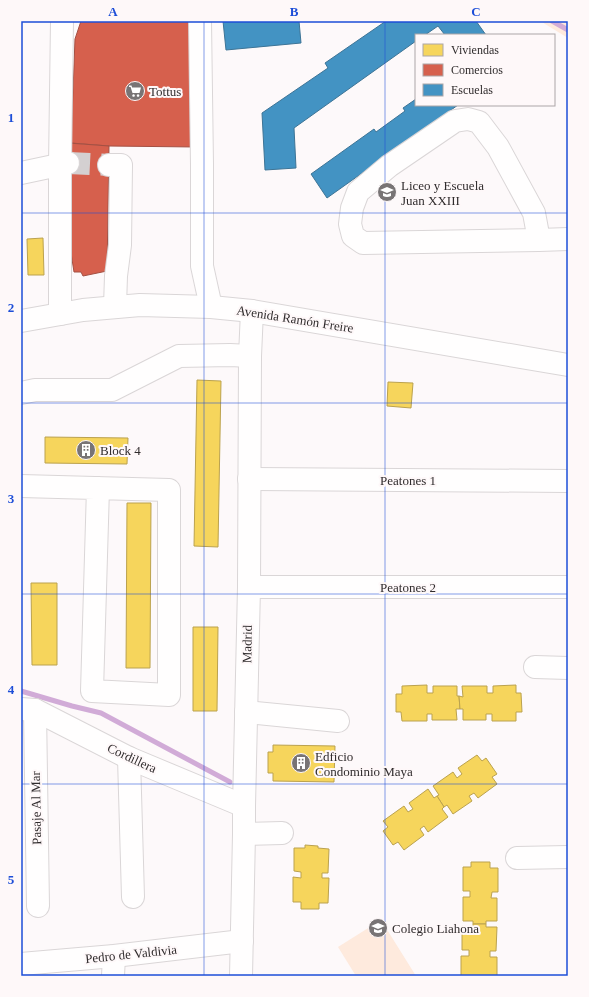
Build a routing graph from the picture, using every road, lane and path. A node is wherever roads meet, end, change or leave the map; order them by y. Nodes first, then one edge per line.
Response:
1 (62, 21) edge
2 (200, 21) edge
3 (59, 165) junction
4 (109, 165) tunnel mouth
5 (21, 173) edge
6 (568, 239) edge
7 (539, 240) junction
8 (115, 306) junction
9 (212, 307) junction
10 (252, 311) junction
11 (60, 314) junction
12 (21, 321) edge
13 (250, 356) junction
14 (568, 365) edge
15 (21, 393) edge
16 (249, 479) junction
17 (568, 481) edge
18 (21, 486) edge
19 (98, 488) junction
20 (249, 587) junction
21 (568, 587) edge
22 (535, 667) dead end
23 (568, 668) edge
24 (28, 710) edge
25 (246, 712) junction
26 (338, 721) dead end
27 (129, 758) junction
28 (244, 806) junction
29 (282, 833) dead end
30 (244, 834) junction
31 (568, 857) edge
32 (517, 858) dead end
33 (133, 898) dead end
34 (38, 906) dead end
35 (242, 941) junction
36 (21, 964) edge
37 (114, 966) edge
38 (241, 976) edge

1 - 3 street
2 - 9 street
3 - 5 street
3 - 11 street
4 - 8 street
6 - 7 street
7 - 7 street
8 - 9 street, Avenida Ramón Freire
8 - 11 street, Avenida Ramón Freire
9 - 10 street, Avenida Ramón Freire
10 - 13 street, Madrid
10 - 14 street, Avenida Ramón Freire
11 - 12 street, Avenida Ramón Freire
13 - 15 street
13 - 16 street, Madrid
16 - 17 street, Peatones 1
16 - 20 street, Madrid
18 - 19 street
19 - 19 street
20 - 21 street, Peatones 2
20 - 25 street, Madrid
22 - 23 street
24 - 27 street, Cordillera
24 - 34 street, Pasaje Al Mar
25 - 26 street
25 - 28 street, Madrid
27 - 28 street, Cordillera
27 - 33 street
28 - 30 street, Madrid
29 - 30 street
30 - 35 street, Madrid
31 - 32 street
35 - 37 street, Pedro de Valdivia
35 - 38 street, Madrid
36 - 37 street, Pedro de Valdivia

